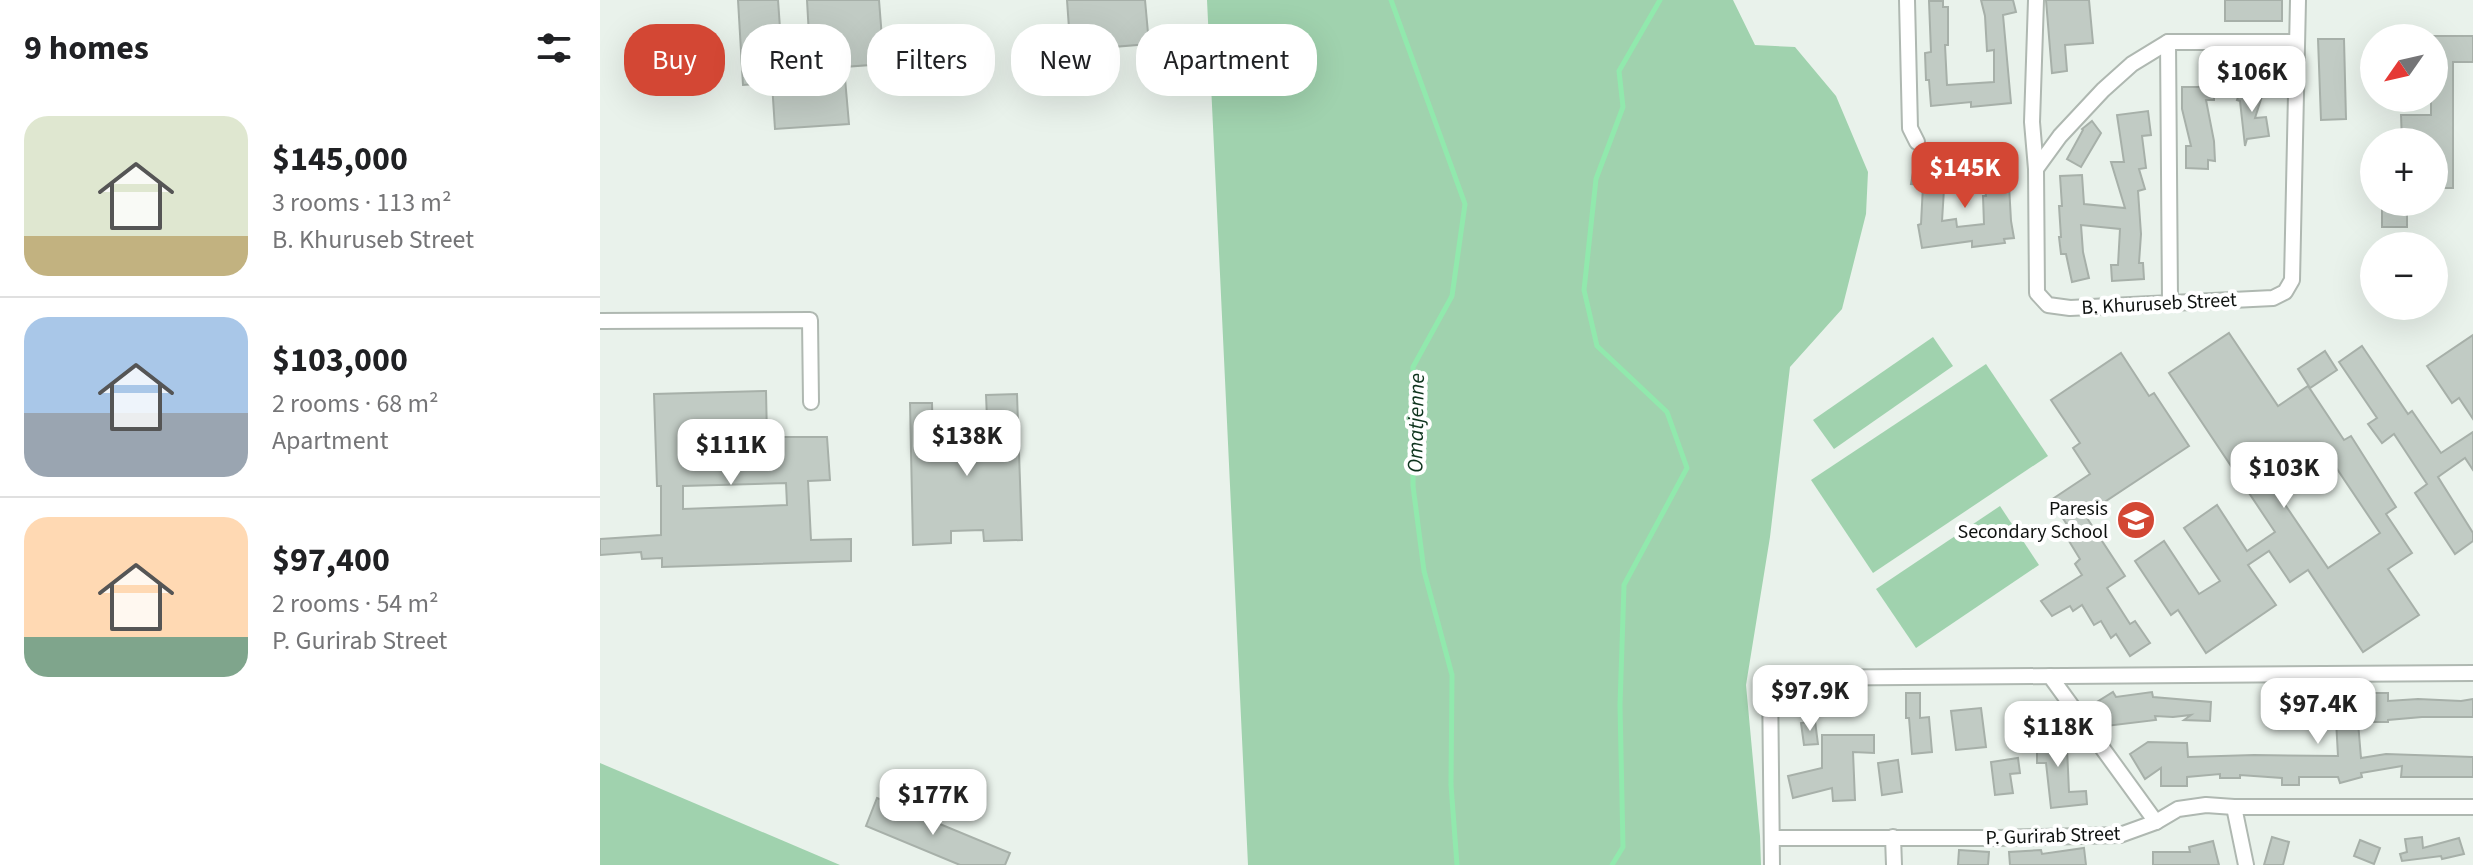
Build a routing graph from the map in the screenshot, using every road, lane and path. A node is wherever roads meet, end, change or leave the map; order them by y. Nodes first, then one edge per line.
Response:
1 (1907, 0) edge
2 (2036, 0) edge
3 (2298, 0) edge
4 (2168, 42) junction
5 (2296, 42) junction
6 (1917, 142) dead end
7 (2036, 169) junction
8 (2170, 301) junction
9 (600, 321) edge
10 (811, 402) dead end
11 (2473, 673) edge
12 (2050, 676) junction
13 (2234, 807) junction
14 (2473, 807) edge
15 (2156, 822) junction
16 (1893, 837) junction
17 (1772, 838) junction
18 (1772, 865) edge
19 (1894, 865) edge
20 (2246, 865) edge

1 - 6 street
2 - 7 street, B. Khuruseb Street
3 - 5 street, B. Khuruseb Street
4 - 5 street
4 - 7 street
4 - 8 street
5 - 8 street, B. Khuruseb Street
7 - 8 street, B. Khuruseb Street
9 - 10 street
11 - 12 street
12 - 15 street
12 - 17 street
13 - 14 street, P. Gurirab Street
13 - 15 street, P. Gurirab Street
13 - 20 street
15 - 16 street, P. Gurirab Street
16 - 17 street, P. Gurirab Street
16 - 19 street
17 - 18 street

